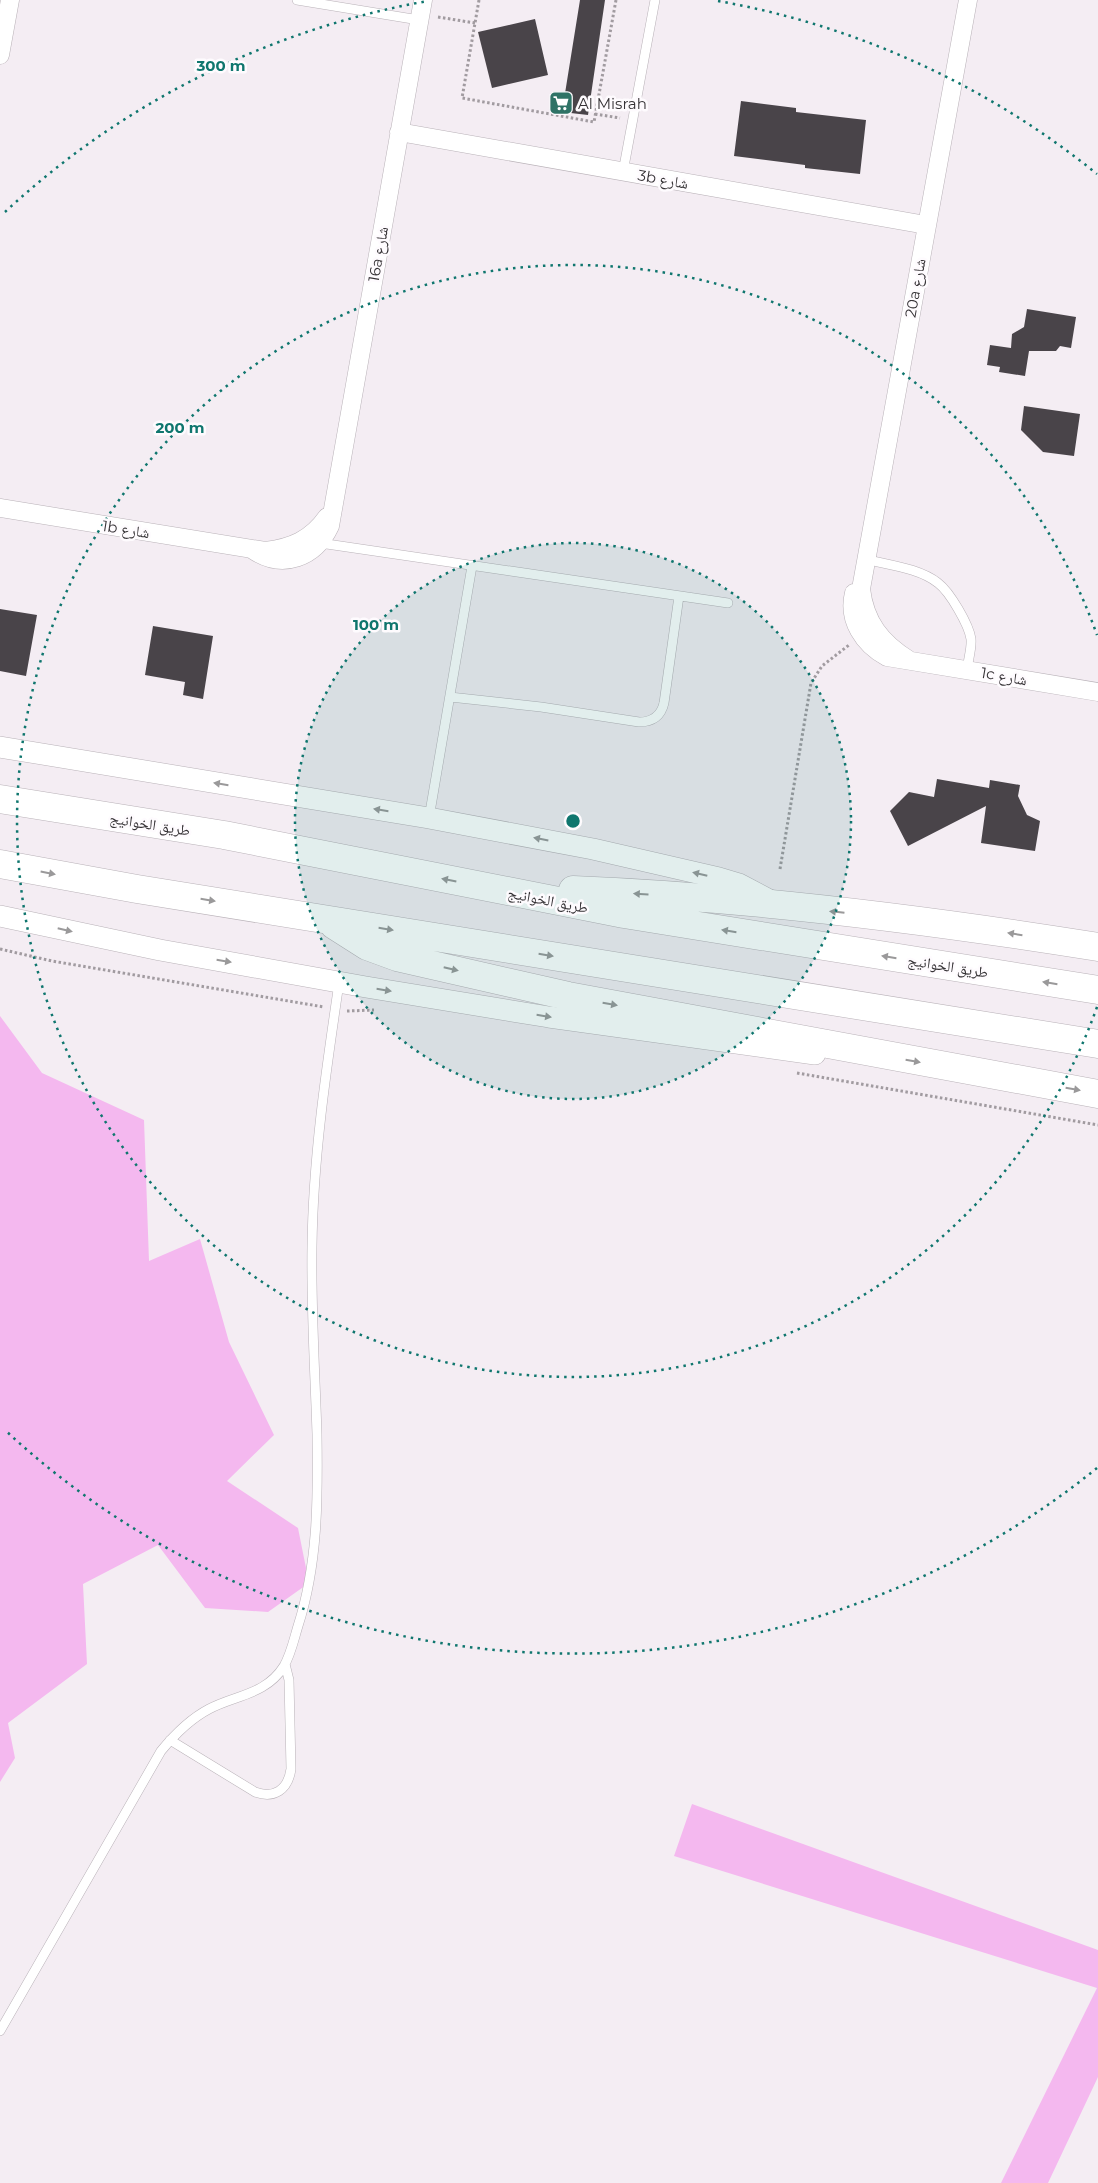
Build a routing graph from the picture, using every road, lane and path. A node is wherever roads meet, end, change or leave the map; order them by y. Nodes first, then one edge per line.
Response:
1 (10, 0) edge
2 (297, 0) edge
3 (479, 0) edge
4 (616, 0) edge
5 (655, 0) edge
6 (968, 0) edge
7 (421, 11) edge
8 (475, 23) junction
9 (0, 55) edge
10 (595, 114) junction
11 (633, 120) junction
12 (399, 132) junction
13 (623, 172) junction
14 (926, 225) junction
15 (332, 507) junction
16 (0, 508) edge
17 (320, 543) junction
18 (303, 548) junction
19 (866, 560) junction
20 (472, 566) junction
21 (679, 596) junction
22 (728, 603) dead end
23 (867, 631) junction
24 (967, 670) junction
25 (1098, 692) edge
26 (450, 697) junction
27 (0, 747) edge
28 (0, 799) edge
29 (429, 818) junction
30 (0, 864) edge
31 (780, 869) dead end
32 (491, 889) junction
33 (777, 905) junction
34 (0, 916) edge
35 (327, 919) junction
36 (1098, 947) edge
37 (339, 983) junction
38 (1098, 990) edge
39 (1098, 1044) edge
40 (866, 1052) junction
41 (1098, 1094) edge
42 (285, 1664) junction
43 (170, 1740) junction
44 (0, 2031) edge

1 - 9 street
2 - 7 lane
3 - 8 path
4 - 10 path
5 - 11 lane
6 - 14 street, 20a شارع
7 - 8 path
7 - 12 street, 16a شارع
8 - 10 path
10 - 11 path
11 - 13 lane
12 - 13 street, 3b شارع
12 - 15 street, 16a شارع
13 - 14 street, 3b شارع
14 - 19 street, 20a شارع
15 - 17 street, 16a شارع
15 - 18 street, 16a شارع
16 - 18 street, 1b شارع
17 - 18 street, 16a شارع
17 - 20 lane
19 - 23 street, 20a شارع
19 - 24 lane
20 - 21 lane
20 - 26 lane
21 - 22 lane
21 - 26 lane
23 - 24 street, 1c شارع
23 - 31 path
24 - 25 street, 1c شارع
26 - 29 lane
29 -> 27 street
32 -> 28 highway, طريق الخوانيج
33 -> 29 street
30 -> 35 highway
33 -> 32 highway
38 -> 32 highway, طريق الخوانيج
36 -> 33 highway
34 -> 37 street
35 -> 39 highway
35 -> 40 highway
37 -> 40 street
37 - 42 lane
40 -> 41 highway
42 - 43 lane
42 - 43 lane
43 - 44 lane

